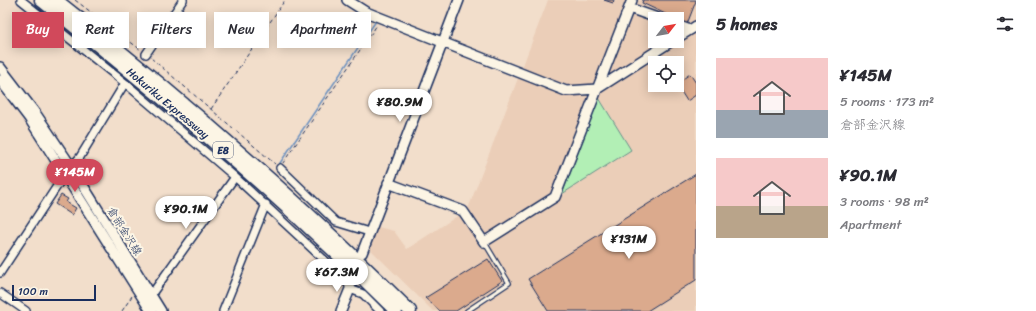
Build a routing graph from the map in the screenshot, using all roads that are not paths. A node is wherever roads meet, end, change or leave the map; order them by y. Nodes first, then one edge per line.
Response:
1 (21, 0) edge
2 (41, 0) edge
3 (56, 0) edge
4 (183, 0) edge
5 (347, 0) edge
6 (459, 0) edge
7 (631, 4) edge
8 (648, 13) edge
9 (693, 28) edge
10 (684, 34) edge
11 (442, 43) junction
12 (661, 48) edge
13 (146, 54) tunnel mouth
14 (0, 67) edge
15 (0, 80) edge
16 (125, 83) junction
17 (597, 89) junction
18 (71, 166) junction
19 (280, 168) road end
20 (65, 174) junction
21 (235, 177) junction
22 (388, 183) junction
23 (266, 204) junction
24 (369, 232) junction
25 (484, 242) junction
26 (362, 253) dead end
27 (0, 273) edge
28 (351, 279) dead end
29 (350, 289) junction
30 (0, 293) edge
31 (151, 295) junction
32 (26, 311) edge
33 (151, 311) edge
34 (161, 311) edge
35 (223, 311) edge
36 (341, 311) edge
37 (380, 311) edge
38 (396, 311) edge
39 (410, 311) edge
40 (467, 311) edge

1 - 16 street
2 - 38 highway, Hokuriku Expressway / E8
3 - 39 highway, Hokuriku Expressway / E8
4 - 13 street
5 - 11 street
6 - 11 street
7 - 8 street
7 - 17 street
9 - 10 street
11 - 17 street
11 - 22 street
12 - 17 street
14 - 18 street, 倉部金沢線
15 - 20 street, 倉部金沢線
16 - 18 street
16 - 21 street
17 - 25 street
18 - 20 street
18 - 31 street, 倉部金沢線
19 - 24 street
20 - 27 street
20 - 33 street, 倉部金沢線
21 - 23 street
21 - 31 street
22 - 24 street
22 - 25 street
23 - 29 street
23 - 35 street
24 - 26 street
25 - 40 lane
28 - 29 street
29 - 36 street
29 - 37 street
30 - 32 street
31 - 34 street, 倉部金沢線

